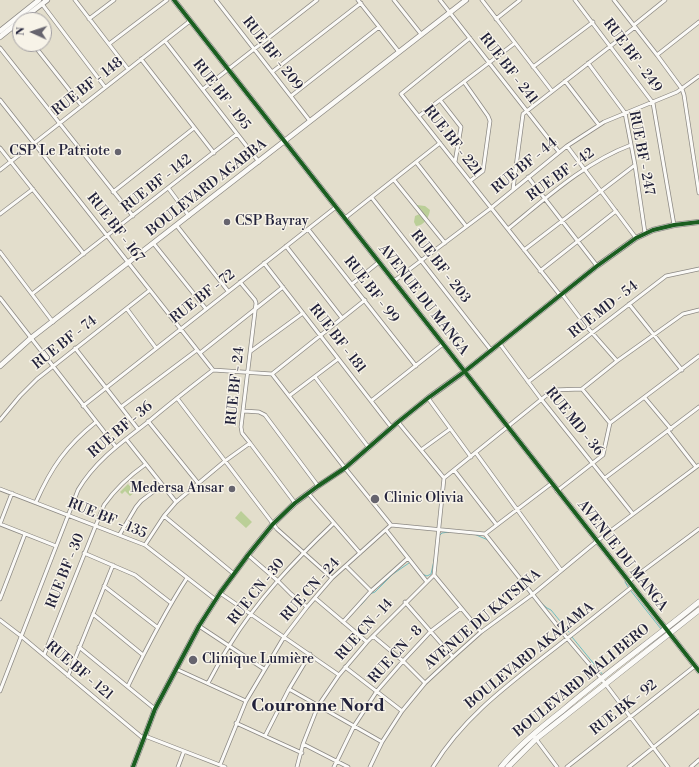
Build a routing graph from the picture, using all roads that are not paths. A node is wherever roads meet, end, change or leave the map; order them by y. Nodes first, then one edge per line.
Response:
1 (47, 0) edge
2 (75, 0) edge
3 (114, 0) edge
4 (167, 0) edge
5 (174, 0) edge
6 (216, 0) edge
7 (317, 0) edge
8 (394, 0) edge
9 (440, 0) edge
10 (466, 0) edge
11 (482, 0) edge
12 (520, 0) edge
13 (575, 0) edge
14 (614, 0) edge
15 (665, 0) edge
16 (39, 1) edge
17 (359, 2) edge
18 (29, 12) edge
19 (450, 12) junction
20 (89, 19) junction
21 (496, 19) junction
22 (190, 21) junction
23 (593, 22) junction
24 (699, 22) edge
25 (634, 26) junction
26 (380, 27) junction
27 (12, 28) edge
28 (0, 32) edge
29 (421, 34) junction
30 (0, 37) edge
31 (470, 38) junction
32 (165, 41) junction
33 (515, 43) junction
34 (109, 44) junction
35 (611, 46) junction
36 (0, 48) edge
37 (254, 49) junction
38 (39, 52) edge
39 (399, 52) junction
40 (657, 55) junction
41 (141, 59) junction
42 (489, 63) junction
43 (588, 63) junction
44 (533, 67) junction
45 (128, 69) junction
46 (229, 69) junction
47 (272, 72) junction
48 (699, 76) edge
49 (565, 81) junction
50 (464, 82) junction
51 (106, 87) junction
52 (203, 89) junction
53 (682, 89) junction
54 (552, 91) junction
55 (291, 96) junction
56 (0, 100) edge
57 (440, 100) junction
58 (654, 103) junction
59 (82, 106) junction
60 (527, 111) junction
61 (625, 113) junction
62 (419, 116) junction
63 (310, 121) junction
64 (60, 123) junction
65 (599, 125) junction
66 (194, 128) junction
67 (237, 134) junction
68 (284, 141) junction
69 (35, 143) junction
70 (440, 143) junction
71 (631, 145) junction
72 (567, 146) junction
73 (0, 148) edge
74 (559, 152) junction
75 (214, 153) junction
76 (11, 162) junction
77 (259, 162) junction
78 (416, 162) junction
79 (455, 162) junction
80 (635, 165) junction
81 (0, 170) edge
82 (584, 170) junction
83 (528, 177) junction
84 (394, 180) junction
85 (470, 181) junction
86 (33, 189) junction
87 (168, 189) junction
88 (513, 190) junction
89 (600, 191) junction
90 (114, 192) junction
91 (699, 193) edge
92 (372, 198) junction
93 (546, 199) junction
94 (336, 207) junction
95 (491, 208) junction
96 (616, 211) junction
97 (0, 214) edge
98 (133, 216) junction
99 (190, 216) junction
100 (346, 218) junction
101 (562, 220) junction
102 (699, 222) edge
103 (674, 225) junction
104 (177, 226) junction
105 (466, 226) junction
106 (308, 229) junction
107 (508, 229) junction
108 (645, 233) junction
109 (107, 236) junction
110 (636, 238) junction
111 (579, 241) junction
112 (444, 243) junction
113 (154, 244) junction
114 (286, 246) junction
115 (524, 250) junction
116 (0, 252) edge
117 (84, 254) junction
118 (421, 261) junction
119 (379, 262) junction
120 (128, 263) junction
121 (264, 263) junction
122 (597, 266) junction
123 (699, 269) edge
124 (540, 271) junction
125 (394, 281) junction
126 (240, 282) junction
127 (352, 284) junction
128 (283, 287) junction
129 (150, 290) junction
130 (228, 291) junction
131 (32, 294) junction
132 (561, 295) junction
133 (0, 298) edge
134 (365, 300) junction
135 (629, 304) junction
136 (256, 308) junction
137 (206, 309) junction
138 (127, 310) junction
139 (699, 310) edge
140 (303, 313) junction
141 (342, 318) junction
142 (54, 322) junction
143 (180, 329) junction
144 (592, 333) junction
145 (654, 334) junction
146 (320, 336) junction
147 (32, 338) junction
148 (499, 343) junction
149 (443, 344) junction
150 (76, 348) junction
151 (156, 348) junction
152 (196, 350) junction
153 (491, 350) junction
154 (251, 351) junction
155 (200, 353) junction
156 (699, 356) edge
157 (338, 359) junction
158 (617, 361) junction
159 (0, 366) edge
160 (52, 366) junction
161 (416, 366) junction
162 (213, 370) junction
163 (682, 370) junction
164 (464, 372) junction
165 (248, 373) junction
166 (272, 374) junction
167 (315, 377) junction
168 (528, 382) junction
169 (106, 388) junction
170 (582, 389) junction
171 (289, 396) junction
172 (177, 398) junction
173 (428, 398) junction
174 (645, 398) junction
175 (541, 399) junction
176 (371, 401) junction
177 (83, 406) junction
178 (121, 407) junction
179 (699, 407) edge
180 (244, 411) junction
181 (0, 420) edge
182 (148, 421) junction
183 (96, 422) junction
184 (398, 422) junction
185 (610, 423) junction
186 (508, 427) junction
187 (392, 428) junction
188 (138, 429) junction
189 (450, 429) junction
190 (669, 430) junction
191 (126, 439) junction
192 (250, 443) junction
193 (116, 447) junction
194 (369, 448) junction
195 (421, 450) junction
196 (476, 453) junction
197 (471, 457) junction
198 (225, 461) junction
199 (593, 463) junction
200 (146, 464) junction
201 (697, 466) edge
202 (345, 468) junction
203 (454, 470) junction
204 (444, 478) junction
205 (605, 478) junction
206 (198, 483) junction
207 (552, 483) junction
208 (162, 485) junction
209 (318, 486) junction
210 (0, 488) edge
211 (557, 491) junction
212 (12, 493) junction
213 (308, 493) junction
214 (36, 502) junction
215 (176, 502) junction
216 (295, 503) junction
217 (517, 509) junction
218 (69, 514) junction
219 (633, 514) junction
220 (164, 516) junction
221 (334, 523) junction
222 (0, 524) edge
223 (273, 524) junction
224 (496, 524) junction
225 (96, 525) junction
226 (391, 525) junction
227 (438, 529) junction
228 (699, 529) edge
229 (386, 530) junction
230 (25, 534) junction
231 (120, 534) junction
232 (485, 534) junction
233 (597, 541) junction
234 (145, 545) junction
235 (56, 546) junction
236 (84, 552) junction
237 (303, 552) junction
238 (360, 554) junction
239 (248, 555) junction
240 (408, 558) junction
241 (113, 565) junction
242 (346, 566) junction
243 (561, 570) junction
244 (234, 574) junction
245 (434, 575) junction
246 (187, 578) junction
247 (332, 578) junction
248 (278, 580) junction
249 (427, 582) junction
250 (628, 582) junction
251 (104, 586) junction
252 (632, 587) junction
253 (371, 591) junction
254 (220, 593) junction
255 (533, 594) junction
256 (315, 598) junction
257 (0, 599) edge
258 (216, 600) junction
259 (171, 602) junction
260 (405, 602) junction
261 (699, 602) edge
262 (307, 607) junction
263 (461, 608) junction
264 (699, 610) edge
265 (93, 614) junction
266 (250, 615) junction
267 (0, 620) edge
268 (343, 622) junction
269 (199, 626) junction
270 (157, 628) junction
271 (431, 631) junction
272 (481, 632) junction
273 (667, 632) junction
274 (21, 636) junction
275 (372, 636) junction
276 (284, 637) junction
277 (568, 638) junction
278 (367, 642) junction
279 (79, 646) junction
280 (229, 646) junction
281 (310, 654) junction
282 (44, 655) junction
283 (143, 655) junction
284 (453, 657) junction
285 (403, 661) junction
286 (695, 666) junction
287 (345, 667) junction
288 (176, 669) junction
289 (264, 669) junction
290 (699, 671) edge
291 (339, 675) junction
292 (68, 676) junction
293 (601, 678) junction
294 (208, 683) junction
295 (425, 683) junction
296 (605, 684) junction
297 (128, 686) junction
298 (289, 689) junction
299 (0, 691) edge
300 (377, 691) junction
301 (246, 701) junction
302 (318, 706) junction
303 (155, 709) junction
304 (402, 711) junction
305 (699, 711) edge
306 (630, 717) junction
307 (236, 723) junction
308 (354, 726) junction
309 (265, 736) junction
310 (144, 737) junction
311 (535, 737) junction
312 (382, 742) junction
313 (303, 744) junction
314 (653, 748) junction
315 (184, 751) junction
316 (302, 753) junction
317 (699, 760) edge
318 (336, 761) junction
319 (220, 765) junction
320 (133, 767) edge
321 (178, 767) edge
322 (225, 767) edge
323 (297, 767) edge
324 (334, 767) edge
325 (348, 767) edge
326 (370, 767) edge
327 (433, 767) edge
328 (501, 767) edge
329 (508, 767) edge
330 (557, 767) edge
331 (567, 767) edge
332 (629, 767) edge
333 (668, 767) edge
334 (690, 767) edge

1 - 16 street
2 - 20 street
3 - 20 street
4 - 34 street
5 - 22 street, AVENUE DU MANGA
6 - 37 street, RUE BF - 209
7 - 37 street
8 - 29 street
9 - 19 street, RUE BF - 241
10 - 19 street, BOULEVARD AGABBA
11 - 21 street
12 - 21 street
13 - 23 street, RUE BF - 249
14 - 25 street
15 - 25 street
16 - 18 street
16 - 28 street
16 - 51 street
17 - 26 street
17 - 47 street
19 - 29 street, BOULEVARD AGABBA
19 - 31 street, RUE BF - 241
20 - 34 street
21 - 33 street
22 - 32 street, RUE BF - 148
22 - 46 street, AVENUE DU MANGA
23 - 35 street, RUE BF - 249
23 - 44 street
24 - 40 street
25 - 35 street
25 - 40 street
26 - 39 street
26 - 55 street
27 - 30 street
29 - 39 street, BOULEVARD AGABBA
31 - 42 street, RUE BF - 241
31 - 62 street, RUE BF - 221
32 - 41 street, RUE BF - 148
32 - 52 street, RUE BF - 195
33 - 42 street
33 - 44 street
34 - 45 street
35 - 43 street
35 - 58 street, RUE BF - 249
36 - 64 street
37 - 46 street
37 - 47 street, RUE BF - 209
38 - 59 street
39 - 63 street, BOULEVARD AGABBA
40 - 53 street
41 - 45 street, RUE BF - 148
41 - 66 street
42 - 50 street
42 - 60 street, RUE BF - 241
43 - 49 street
43 - 61 street, RUE BF - 247
44 - 54 street
45 - 51 street, RUE BF - 148
46 - 52 street
46 - 68 street, AVENUE DU MANGA
47 - 55 street, RUE BF - 209
48 - 53 street, RUE BF - 44
49 - 54 street
49 - 65 street
50 - 57 street
50 - 85 street
51 - 59 street, RUE BF - 148
52 - 67 street, RUE BF - 195
53 - 58 street, RUE BF - 44
53 - 91 street
54 - 60 street
55 - 63 street, RUE BF - 209
56 - 69 street, RUE BF - 167
57 - 62 street
57 - 79 street
58 - 61 street, RUE BF - 44
58 - 103 street, RUE BF - 249
59 - 64 street, RUE BF - 148
60 - 74 street, RUE BF - 241
60 - 88 street
61 - 65 street, RUE BF - 44
61 - 71 street, RUE BF - 247
62 - 70 street, RUE BF - 221
63 - 68 street, BOULEVARD AGABBA
64 - 69 street, RUE BF - 148
64 - 90 street
65 - 72 street, RUE BF - 44
66 - 75 street
66 - 90 street
67 - 75 street, RUE BF - 142
67 - 77 street, RUE BF - 195
68 - 77 street, BOULEVARD AGABBA
68 - 94 street, AVENUE DU MANGA
69 - 76 street, RUE BF - 148
69 - 109 street, RUE BF - 167
70 - 78 street
70 - 79 street, RUE BF - 221
71 - 80 street, RUE BF - 247
71 - 82 street, RUE BF - 42
72 - 74 street, RUE BF - 44
72 - 82 street
73 - 76 street
74 - 83 street, RUE BF - 44
75 - 87 street, RUE BF - 142
76 - 81 street, RUE BF - 148
76 - 86 street
77 - 99 street, BOULEVARD AGABBA
78 - 84 street
78 - 105 street
79 - 85 street, RUE BF - 221
80 - 89 street
80 - 108 street, RUE BF - 247
82 - 89 street
82 - 93 street, RUE BF - 42
83 - 88 street, RUE BF - 44
83 - 93 street
84 - 92 street
84 - 112 street
85 - 95 street, RUE BF - 221
86 - 97 street
86 - 117 street
87 - 98 street, RUE BF - 142
87 - 99 street
88 - 95 street, RUE BF - 44
89 - 96 street
89 - 101 street
90 - 98 street
92 - 100 street
92 - 118 street, RUE BF - 203
93 - 101 street
93 - 107 street, RUE BF - 42
94 - 100 street, AVENUE DU MANGA
94 - 106 street, RUE BF - 72
95 - 105 street, RUE BF - 44
95 - 107 street, RUE BF - 221
96 - 110 street
96 - 111 street
98 - 109 street, RUE BF - 142
99 - 104 street, BOULEVARD AGABBA
100 - 119 street, AVENUE DU MANGA
101 - 111 street
101 - 115 street
102 - 103 street
103 - 108 street
104 - 113 street, BOULEVARD AGABBA
104 - 130 street
105 - 112 street, RUE BF - 44
106 - 114 street, RUE BF - 72
106 - 127 street, RUE BF - 99
107 - 115 street, RUE BF - 221
108 - 110 street
109 - 117 street, RUE BF - 142
109 - 120 street, RUE BF - 167
110 - 122 street
111 - 122 street
111 - 124 street
112 - 118 street, RUE BF - 44
113 - 120 street, BOULEVARD AGABBA
113 - 137 street
114 - 121 street, RUE BF - 72
114 - 141 street
115 - 124 street, RUE BF - 221
116 - 131 street
117 - 131 street, RUE BF - 142
118 - 125 street, RUE BF - 44
118 - 153 street, RUE BF - 203
119 - 125 street, AVENUE DU MANGA
119 - 127 street
120 - 129 street, RUE BF - 167
120 - 142 street, BOULEVARD AGABBA
121 - 126 street, RUE BF - 72
121 - 128 street, RUE BF - 181
122 - 132 street
123 - 135 street, RUE MD - 54
124 - 132 street, RUE BF - 221
125 - 149 street, AVENUE DU MANGA
126 - 130 street, RUE BF - 72
126 - 136 street
127 - 134 street, RUE BF - 99
128 - 136 street
128 - 140 street, RUE BF - 181
129 - 138 street, RUE BF - 74
129 - 143 street, RUE BF - 167
130 - 137 street, RUE BF - 72
131 - 142 street
132 - 144 street, RUE BF - 221
132 - 148 street
133 - 147 street
134 - 141 street
134 - 161 street, RUE BF - 99
135 - 144 street, RUE MD - 54
135 - 145 street
136 - 154 street, RUE BF - 24
136 - 155 street
137 - 143 street, RUE BF - 72
138 - 150 street, RUE BF - 74
138 - 151 street
139 - 145 street
140 - 146 street, RUE BF - 181
140 - 154 street
141 - 146 street
142 - 147 street, BOULEVARD AGABBA
143 - 151 street, RUE BF - 72
143 - 152 street, RUE BF - 167
144 - 158 street, RUE BF - 221
144 - 168 street, RUE MD - 54
145 - 158 street
145 - 163 street
146 - 157 street, RUE BF - 181
146 - 166 street
147 - 159 street, BOULEVARD AGABBA
147 - 160 street
148 - 153 street
148 - 168 street, RUE MD - 36
149 - 161 street
149 - 164 street, AVENUE DU MANGA
150 - 160 street, RUE BF - 74
150 - 169 street
151 - 169 street, RUE BF - 72
152 - 155 street, RUE BF - 167
152 - 178 street
153 - 164 street
154 - 165 street, RUE BF - 24
155 - 162 street, RUE BF - 167
156 - 163 street
157 - 167 street
157 - 176 street, RUE BF - 181
158 - 170 street
160 - 177 street
160 - 181 street, RUE BF - 74
161 - 176 street
162 - 165 street
162 - 172 street, RUE BF - 36
163 - 174 street
164 - 173 street
164 - 186 street, AVENUE DU MANGA
165 - 166 street
165 - 180 street, RUE BF - 24
166 - 171 street
167 - 171 street
167 - 194 street
168 - 175 street, RUE MD - 36
169 - 177 street, RUE BF - 72
169 - 178 street
170 - 175 street
170 - 185 street
171 - 202 street
172 - 182 street, RUE BF - 36
172 - 198 street
173 - 184 street
173 - 189 street
174 - 185 street
174 - 190 street
175 - 186 street
175 - 199 street, RUE MD - 36
176 - 187 street, RUE BF - 181
177 - 183 street
178 - 188 street
179 - 190 street
180 - 192 street, RUE BF - 24
180 - 209 street
182 - 188 street, RUE BF - 36
182 - 206 street
183 - 193 street
183 - 214 street
184 - 187 street
184 - 195 street
185 - 199 street
186 - 196 street
186 - 207 street, AVENUE DU MANGA
187 - 194 street
188 - 191 street, RUE BF - 36
189 - 195 street
189 - 197 street
190 - 201 street
190 - 205 street
191 - 193 street, RUE BF - 36
191 - 200 street
192 - 198 street, RUE BF - 24
192 - 216 street
193 - 218 street, RUE BF - 36
194 - 202 street
195 - 204 street
196 - 197 street
196 - 217 street
197 - 203 street
198 - 206 street, RUE BF - 24
198 - 223 street
199 - 205 street, RUE MD - 36
199 - 211 street
200 - 208 street
200 - 225 street, RUE BF - 30
201 - 219 street, AVENUE DU KATSINA
202 - 209 street
202 - 226 street
203 - 204 street
203 - 224 street
204 - 227 street
205 - 219 street, RUE MD - 36
206 - 215 street, RUE BF - 24
207 - 211 street, AVENUE DU MANGA
207 - 217 street
208 - 215 street
208 - 231 street
209 - 213 street
210 - 212 street, RUE BF - 135
211 - 233 street, AVENUE DU MANGA
212 - 214 street, RUE BF - 135
212 - 222 street
213 - 216 street
213 - 221 street
214 - 218 street, RUE BF - 135
215 - 220 street, RUE BF - 24
216 - 223 street
217 - 224 street
217 - 243 street
218 - 225 street, RUE BF - 135
218 - 235 street, RUE BF - 36
219 - 233 street, AVENUE DU KATSINA
220 - 234 street, RUE BF - 24
220 - 244 street
221 - 237 street, RUE CN - 30
221 - 238 street
222 - 230 street
223 - 237 street
223 - 239 street
224 - 232 street
225 - 231 street, RUE BF - 135
225 - 236 street, RUE BF - 30
226 - 227 street
226 - 229 street, RUE CN - 24
227 - 232 street
227 - 245 street
228 - 250 street
229 - 238 street, RUE CN - 24
229 - 240 street
230 - 235 street
230 - 257 street
231 - 234 street, RUE BF - 135
232 - 255 street
233 - 243 street, AVENUE DU KATSINA
233 - 250 street, AVENUE DU MANGA
234 - 246 street, RUE BF - 135
235 - 274 street, RUE BF - 36
236 - 241 street
236 - 282 street, RUE BF - 30
237 - 247 street
237 - 248 street, RUE CN - 30
238 - 242 street, RUE CN - 24
239 - 244 street
239 - 248 street
240 - 249 street
240 - 253 street
241 - 251 street
241 - 259 street
242 - 247 street, RUE CN - 24
242 - 253 street
243 - 255 street, AVENUE DU KATSINA
244 - 254 street
245 - 249 street, RUE CN - 14
245 - 263 street
246 - 258 street, RUE BF - 135
246 - 259 street
247 - 256 street, RUE CN - 24
248 - 262 street
248 - 266 street, RUE CN - 30
249 - 260 street, RUE CN - 14
250 - 252 street, AVENUE DU MANGA
251 - 265 street
251 - 270 street
252 - 273 street, AVENUE DU MANGA
252 - 277 street, BOULEVARD AKAZAMA
253 - 268 street
254 - 258 street
254 - 266 street
255 - 272 street, AVENUE DU KATSINA
255 - 277 street
256 - 262 street, RUE CN - 24
256 - 268 street
258 - 269 street
259 - 270 street
260 - 271 street
260 - 275 street, RUE CN - 14
261 - 273 main road, BOULEVARD MALI BERO
262 - 276 street, RUE CN - 24
263 - 271 street, RUE CN - 8
263 - 272 street
264 - 273 main road, BOULEVARD MALI BERO
265 - 279 street
265 - 283 street
266 - 276 street
266 - 280 street, RUE CN - 30
267 - 274 street, RUE BF - 121
268 - 278 street
269 - 280 street
269 - 288 street
270 - 283 street
271 - 284 street
271 - 285 street, RUE CN - 8
272 - 284 street, AVENUE DU KATSINA
273 - 286 street, AVENUE DU MANGA
273 - 293 main road, BOULEVARD MALI BERO
273 - 296 main road, BOULEVARD MALI BERO
274 - 282 street, RUE BF - 121
274 - 299 street, RUE BF - 36
275 - 278 street, RUE CN - 14
275 - 285 street
276 - 281 street
276 - 289 street, RUE CN - 24
277 - 293 street
277 - 327 street, BOULEVARD AKAZAMA
278 - 287 street, RUE CN - 14
279 - 292 street
279 - 297 street
280 - 289 street
280 - 294 street, RUE CN - 30
281 - 291 street
281 - 298 street
282 - 292 street, RUE BF - 121
283 - 297 street
284 - 295 street, AVENUE DU KATSINA
285 - 295 street
285 - 300 street, RUE CN - 8
286 - 290 street, AVENUE DU MANGA
286 - 306 street, RUE BK - 92
287 - 291 street, RUE CN - 14
287 - 300 street
288 - 294 street
288 - 303 street
289 - 301 street, RUE CN - 24
291 - 302 street, RUE CN - 14
292 - 310 street, RUE BF - 121
293 - 296 street
293 - 311 main road, BOULEVARD MALI BERO
294 - 301 street
295 - 304 street, AVENUE DU KATSINA
296 - 306 street
296 - 311 main road, BOULEVARD MALI BERO
297 - 303 street
298 - 302 street
298 - 309 street
300 - 304 street
300 - 308 street, RUE CN - 8
301 - 307 street, RUE CN - 24
302 - 308 street
302 - 313 street, RUE CN - 14
303 - 310 street
304 - 312 street, AVENUE DU KATSINA
305 - 314 street
306 - 314 street
306 - 331 street, RUE BK - 92
307 - 309 street
307 - 319 street, RUE CN - 24
308 - 312 street
308 - 318 street, RUE CN - 8
309 - 316 street
310 - 315 street, RUE BF - 121
310 - 320 street
311 - 328 main road, BOULEVARD MALI BERO
311 - 329 main road, BOULEVARD MALI BERO
311 - 330 street
312 - 326 street, AVENUE DU KATSINA
313 - 316 street, RUE CN - 14
313 - 318 street
314 - 332 street
314 - 333 street
315 - 319 street, RUE BF - 121
315 - 321 street
316 - 323 street, RUE CN - 14
317 - 334 street
318 - 324 street, RUE CN - 8
318 - 325 street
319 - 322 street, RUE BF - 121

